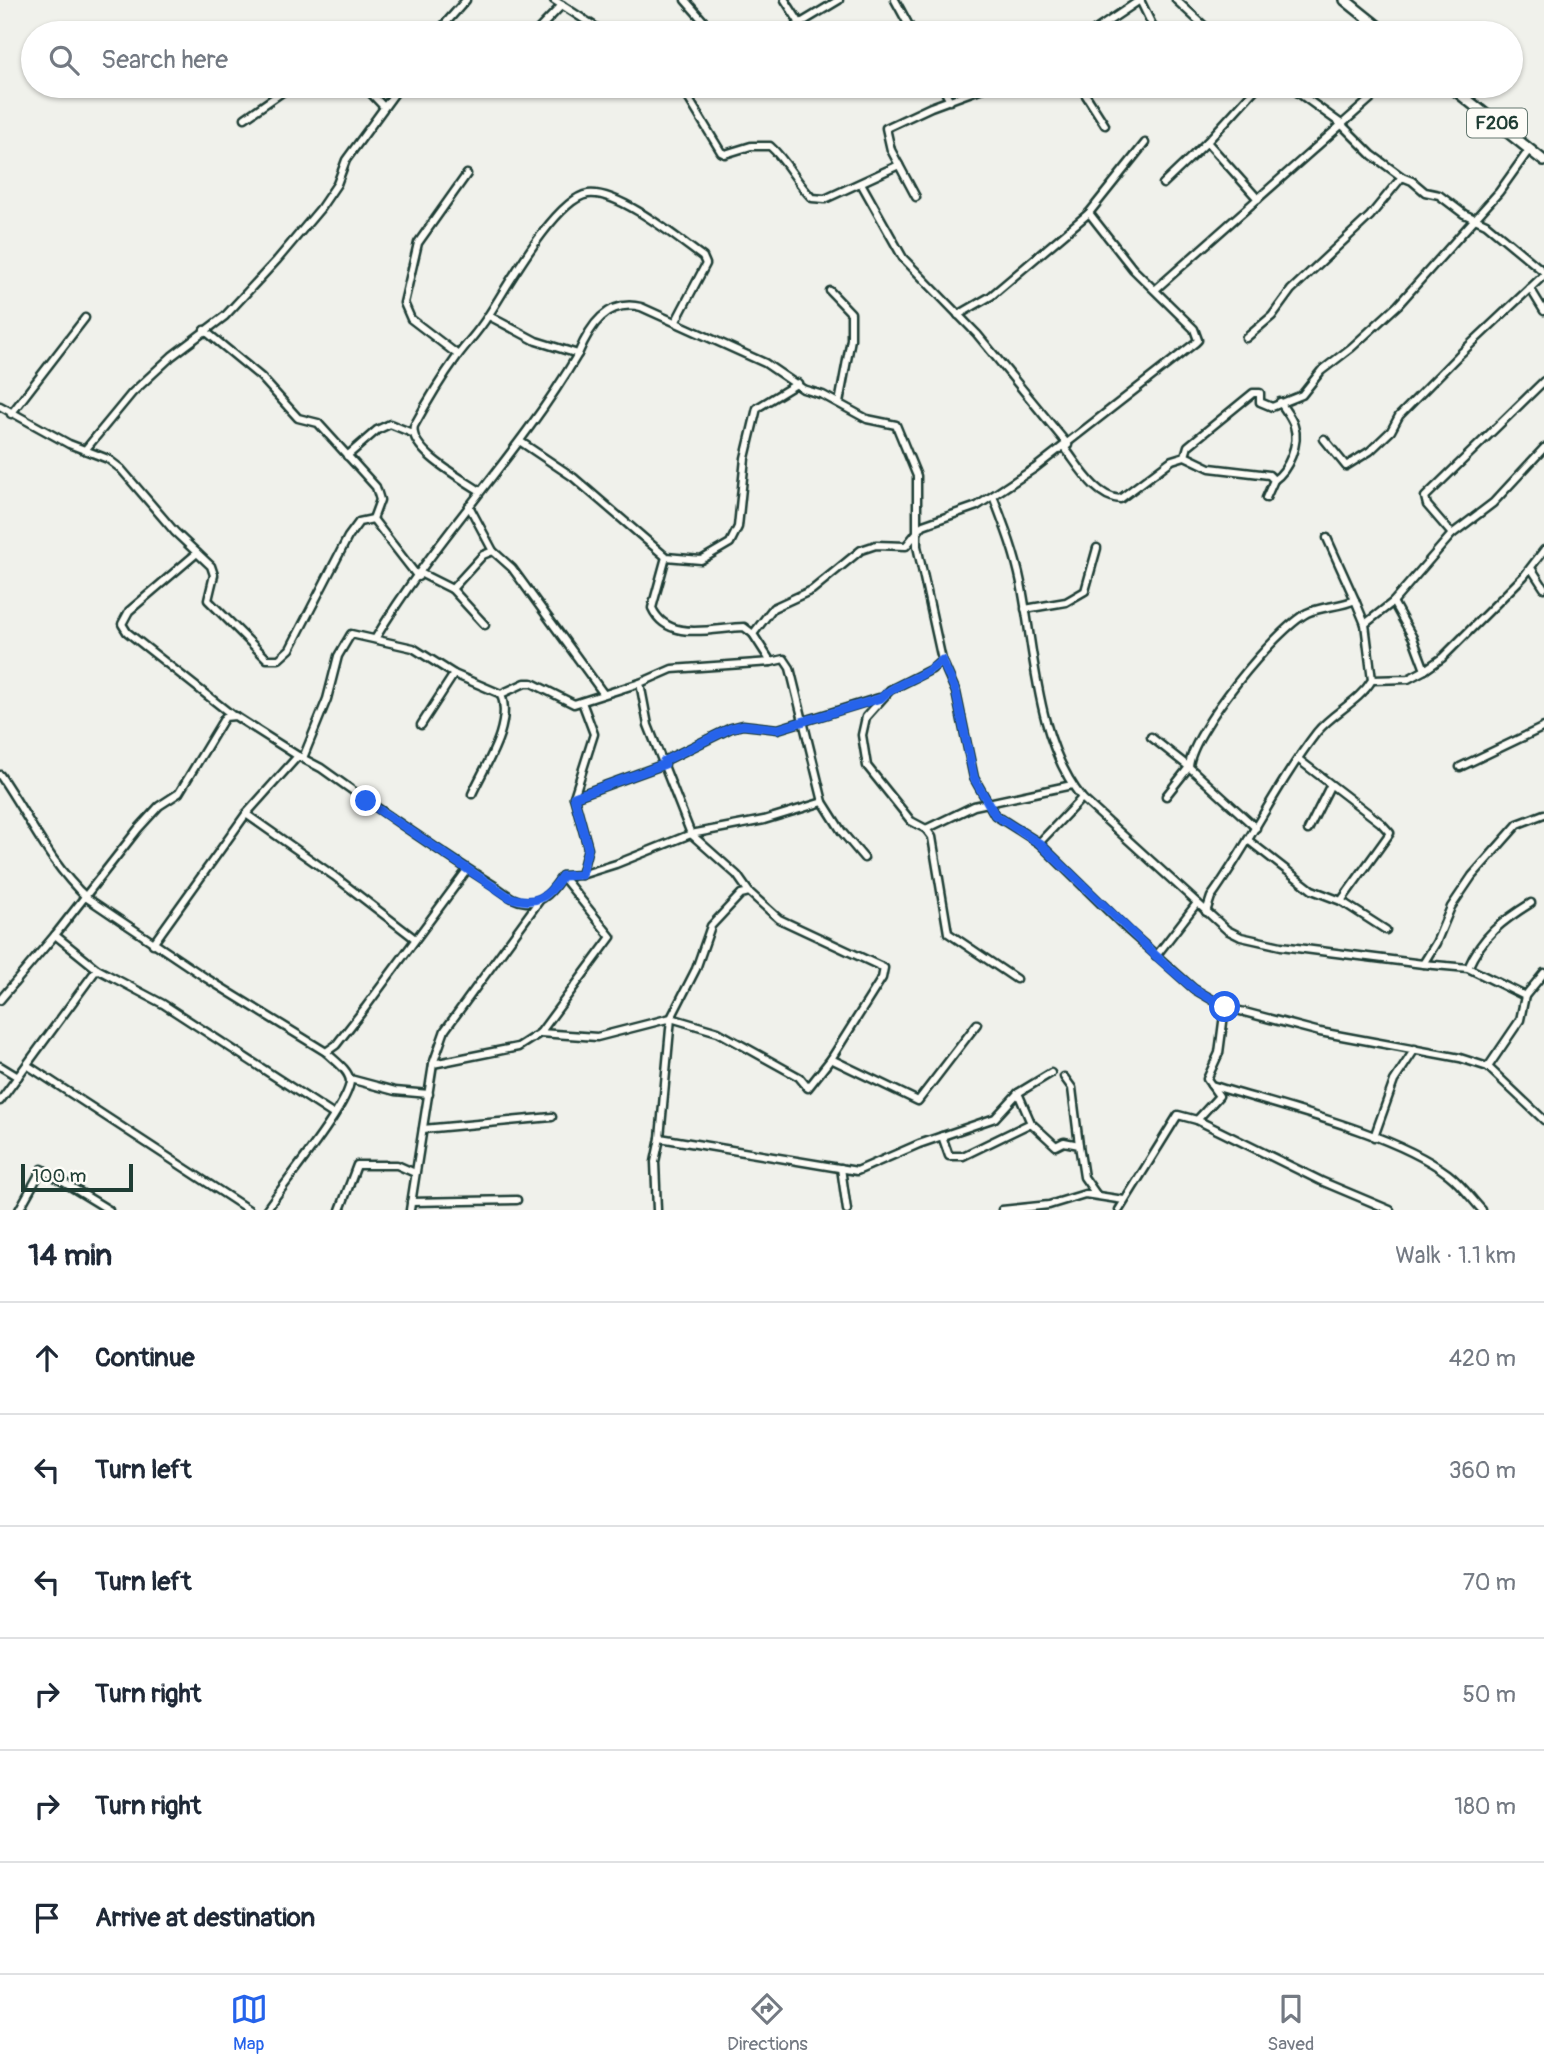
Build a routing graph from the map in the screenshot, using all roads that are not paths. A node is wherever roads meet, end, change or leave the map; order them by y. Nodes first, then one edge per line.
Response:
1 (466, 0) edge
2 (554, 0) edge
3 (685, 0) edge
4 (785, 0) edge
5 (839, 0) edge
6 (895, 0) edge
7 (1140, 0) edge
8 (1175, 0) edge
9 (1345, 0) edge
10 (1356, 4) edge
11 (562, 5) junction
12 (448, 21) edge
13 (547, 21) edge
14 (586, 21) edge
15 (703, 21) edge
16 (798, 21) edge
17 (801, 21) edge
18 (907, 21) edge
19 (1109, 21) edge
20 (1150, 21) edge
21 (1199, 21) edge
22 (1374, 21) edge
23 (274, 98) edge
24 (375, 98) edge
25 (391, 98) edge
26 (688, 98) edge
27 (955, 98) edge
28 (1088, 98) edge
29 (1247, 98) edge
30 (1306, 98) edge
31 (1370, 98) edge
32 (1465, 98) edge
33 (950, 100) joint
34 (384, 107) junction
35 (245, 118) dead end
36 (1340, 123) junction
37 (1105, 125) dead end
38 (1208, 142) junction
39 (1146, 143) dead end
40 (1529, 150) junction
41 (1544, 161) edge
42 (899, 165) junction
43 (467, 174) dead end
44 (1402, 177) junction
45 (1163, 184) dead end
46 (862, 185) junction
47 (916, 197) dead end
48 (1258, 199) junction
49 (1090, 213) junction
50 (1475, 218) junction
51 (917, 258) dead end
52 (910, 265) junction
53 (1544, 274) edge
54 (1530, 288) junction
55 (1156, 289) junction
56 (830, 291) dead end
57 (1544, 311) edge
58 (489, 316) junction
59 (958, 316) junction
60 (85, 318) dead end
61 (676, 321) junction
62 (204, 330) junction
63 (1246, 338) dead end
64 (578, 354) junction
65 (458, 355) junction
66 (1544, 381) edge
67 (798, 383) junction
68 (1280, 402) junction
69 (839, 403) junction
70 (0, 406) edge
71 (11, 414) junction
72 (412, 433) junction
73 (1324, 439) dead end
74 (521, 442) junction
75 (1066, 446) junction
76 (1544, 448) edge
77 (85, 450) junction
78 (347, 456) junction
79 (1185, 456) junction
80 (1274, 480) junction
81 (480, 491) junction
82 (993, 496) junction
83 (1266, 499) dead end
84 (469, 506) junction
85 (373, 519) junction
86 (915, 534) junction
87 (1452, 534) junction
88 (1327, 538) dead end
89 (1097, 548) dead end
90 (1544, 550) edge
91 (493, 551) junction
92 (197, 553) junction
93 (666, 557) junction
94 (1531, 568) junction
95 (419, 575) junction
96 (1544, 587) edge
97 (452, 589) junction
98 (1355, 600) junction
99 (1393, 601) junction
100 (1025, 609) junction
101 (1365, 624) junction
102 (485, 625) dead end
103 (753, 634) junction
104 (375, 639) junction
105 (942, 660) junction
106 (771, 662) junction
107 (1424, 670) junction
108 (454, 674) junction
109 (1372, 680) junction
110 (640, 683) junction
111 (603, 693) junction
112 (500, 694) junction
113 (881, 698) junction
114 (582, 702) junction
115 (232, 715) junction
116 (803, 723) junction
117 (421, 725) dead end
118 (1544, 727) edge
119 (1151, 737) dead end
120 (301, 757) junction
121 (1298, 759) junction
122 (664, 761) junction
123 (1189, 767) junction
124 (1460, 767) dead end
125 (0, 775) edge
126 (1072, 785) junction
127 (1330, 786) junction
128 (472, 794) dead end
129 (1166, 796) dead end
130 (574, 797) junction
131 (1082, 798) junction
132 (823, 802) junction
133 (986, 802) junction
134 (246, 814) junction
135 (1544, 814) edge
136 (1256, 828) junction
137 (926, 829) junction
138 (1308, 830) dead end
139 (691, 834) junction
140 (1248, 840) junction
141 (1039, 843) junction
142 (864, 858) dead end
143 (467, 870) junction
144 (581, 875) junction
145 (562, 876) junction
146 (749, 892) junction
147 (87, 898) junction
148 (539, 901) junction
149 (1341, 901) junction
150 (1197, 903) junction
151 (1531, 903) dead end
152 (1206, 912) junction
153 (1386, 930) dead end
154 (55, 935) junction
155 (414, 938) junction
156 (153, 944) junction
157 (1156, 956) junction
158 (1423, 964) junction
159 (1468, 968) junction
160 (97, 969) junction
161 (1544, 973) edge
162 (1016, 979) dead end
163 (1525, 996) junction
164 (0, 1000) edge
165 (1225, 1007) junction
166 (671, 1018) junction
167 (978, 1024) dead end
168 (540, 1033) junction
169 (1415, 1049) junction
170 (326, 1052) junction
171 (831, 1059) junction
172 (433, 1064) junction
173 (27, 1065) junction
174 (0, 1066) edge
175 (1488, 1067) junction
176 (1051, 1073) dead end
177 (18, 1077) junction
178 (1064, 1077) dead end
179 (350, 1079) junction
180 (1211, 1085) junction
181 (1018, 1093) junction
182 (429, 1094) junction
183 (0, 1101) edge
184 (334, 1115) junction
185 (552, 1117) dead end
186 (1197, 1120) junction
187 (1544, 1120) edge
188 (1031, 1123) junction
189 (423, 1129) junction
190 (942, 1136) junction
191 (1374, 1137) junction
192 (660, 1138) junction
193 (1079, 1145) junction
194 (841, 1168) junction
195 (415, 1172) junction
196 (1096, 1194) junction
197 (517, 1200) dead end
198 (1124, 1200) junction
199 (482, 1202) junction
200 (410, 1206) edge
201 (19, 1210) edge
202 (109, 1210) edge
203 (249, 1210) edge
204 (266, 1210) edge
205 (340, 1210) edge
206 (480, 1210) edge
207 (657, 1210) edge
208 (847, 1210) edge
209 (1002, 1210) edge
210 (1119, 1210) edge
211 (1390, 1210) edge
212 (1482, 1210) edge

1 - 12 street
2 - 11 street
3 - 15 street
4 - 16 street
5 - 17 street
6 - 18 street
7 - 19 street
7 - 20 street
8 - 21 street
9 - 10 main road
10 - 22 main road
11 - 13 street
11 - 14 street
23 - 35 street
24 - 34 street
25 - 34 street
26 - 46 street
27 - 33 street
28 - 37 street
29 - 38 street
30 - 36 street
31 - 36 street
32 - 40 main road, F206
33 - 42 street
34 - 62 street
36 - 44 street
36 - 48 street
38 - 45 street
38 - 48 street
39 - 49 street
40 - 41 main road, F206
40 - 50 street
42 - 46 street
42 - 47 street
43 - 65 street
44 - 50 street
44 - 63 street
46 - 52 street
48 - 55 street
49 - 55 street
49 - 59 street
50 - 53 street
50 - 68 street
51 - 52 street
52 - 59 street
53 - 54 street
54 - 57 street
54 - 73 street
55 - 75 street
56 - 69 street
58 - 61 street
58 - 64 street
58 - 65 street
59 - 75 street
60 - 71 street
61 - 64 street
61 - 67 street
62 - 77 street
62 - 78 street
64 - 74 street
65 - 72 street
66 - 87 street
67 - 69 street
67 - 93 street
68 - 79 street
68 - 80 street
69 - 86 street
70 - 71 street
71 - 77 street
72 - 78 street
72 - 81 street
74 - 81 street
74 - 93 street
75 - 79 street
75 - 82 street
76 - 87 street
77 - 92 street
78 - 85 street
79 - 80 street
80 - 83 street
81 - 84 street
82 - 86 street
82 - 100 street
84 - 91 street
84 - 95 street
85 - 92 street
85 - 95 street
86 - 103 street
86 - 105 street
87 - 99 street
88 - 98 street
89 - 100 street
90 - 94 street
91 - 97 street
91 - 111 street
92 - 115 street
93 - 103 street
94 - 96 street
94 - 107 street
95 - 97 street
95 - 104 street
97 - 102 street
98 - 101 street
98 - 123 street
99 - 101 street
99 - 107 street
100 - 126 street
101 - 109 street
103 - 106 street
104 - 108 street
104 - 120 street
105 - 113 street
105 - 133 street
106 - 110 street
106 - 116 street
107 - 109 street
108 - 112 street
108 - 117 street
109 - 121 street
110 - 111 street
110 - 122 street
111 - 114 street
112 - 114 street
112 - 128 street
113 - 116 street
113 - 137 street
114 - 130 street
115 - 120 street
115 - 147 street
116 - 122 street
116 - 132 street
118 - 124 street
119 - 123 street
120 - 134 street
120 - 143 street
121 - 127 street
121 - 136 street
122 - 130 street
122 - 139 street
123 - 129 street
123 - 136 street
125 - 147 street
126 - 131 street
126 - 133 street
127 - 138 street
127 - 149 street
130 - 144 street
131 - 141 street
131 - 150 street
132 - 139 street
132 - 142 street
133 - 137 street
133 - 141 street
134 - 155 street
134 - 156 street
135 - 158 street
136 - 140 street
137 - 162 street
139 - 144 street
139 - 146 street
140 - 149 street
140 - 152 street
141 - 157 street
143 - 148 street
143 - 155 street
144 - 145 street
145 - 148 street
145 - 168 street
146 - 166 street
146 - 171 street
147 - 154 street
147 - 156 street
148 - 172 street
149 - 153 street
150 - 152 street
150 - 157 street
151 - 159 street
152 - 158 street
154 - 160 street
154 - 164 street
155 - 170 street
156 - 170 street
157 - 165 street
158 - 159 street
159 - 163 street
160 - 173 street
160 - 184 street
161 - 163 street
163 - 175 street
165 - 169 street
165 - 180 street
166 - 168 street
166 - 171 street
166 - 192 street
167 - 171 street
168 - 172 street
169 - 175 street
169 - 191 street
170 - 179 street
172 - 182 street
173 - 177 street
173 - 203 street
174 - 177 street
175 - 187 street
176 - 181 street
177 - 183 street
178 - 193 street
179 - 182 street
179 - 184 street
180 - 186 street
180 - 191 street
181 - 188 street
181 - 190 street
182 - 189 street
184 - 204 street
185 - 189 street
186 - 198 street
186 - 211 street
188 - 190 street
188 - 193 street
189 - 195 street
190 - 194 street
191 - 212 street
192 - 194 street
192 - 207 street
193 - 196 street
194 - 208 street
195 - 200 street
195 - 205 street
196 - 198 street
196 - 209 street
197 - 199 street
198 - 210 street
199 - 200 street
199 - 206 street
201 - 202 street

